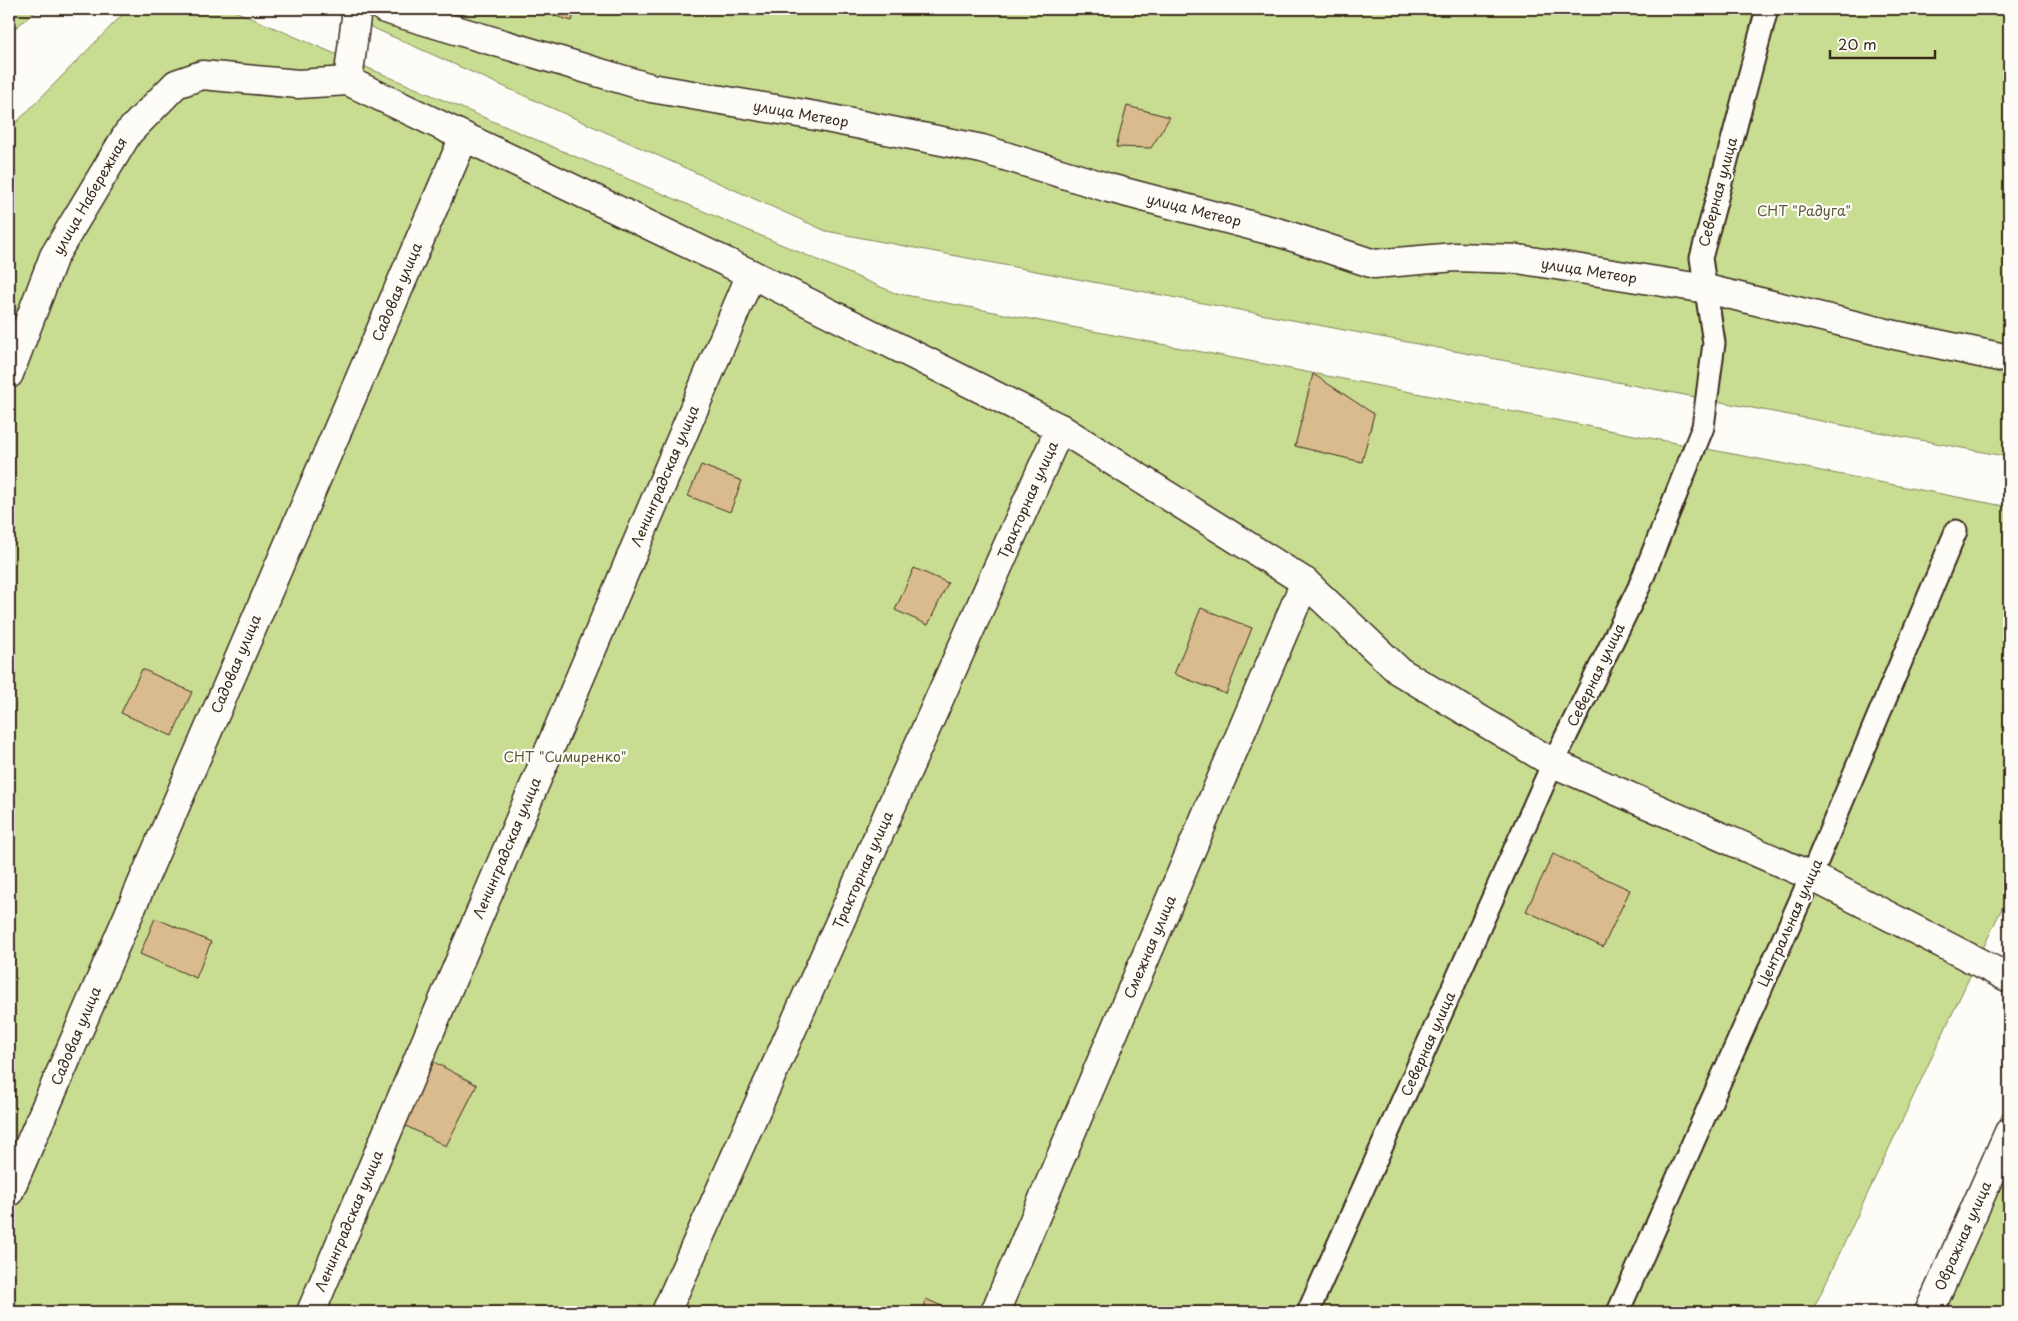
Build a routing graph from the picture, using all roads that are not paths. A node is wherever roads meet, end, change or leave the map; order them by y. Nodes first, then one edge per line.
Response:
1 (357, 9) edge
2 (385, 9) edge
3 (1767, 9) edge
4 (348, 81) junction
5 (464, 137) junction
6 (750, 274) junction
7 (1707, 289) junction
8 (2009, 359) edge
9 (9, 374) edge
10 (1060, 428) junction
11 (1956, 532) dead end
12 (1305, 582) junction
13 (1554, 763) junction
14 (1811, 876) junction
15 (2009, 978) edge
16 (2009, 1132) edge
17 (9, 1192) edge
18 (311, 1312) edge
19 (666, 1312) edge
20 (995, 1312) edge
21 (1308, 1312) edge
22 (1618, 1312) edge
23 (1929, 1312) edge

1 - 4 street
2 - 7 street, улица Метеор
3 - 7 lane, Северная улица
4 - 5 street
4 - 9 street, улица Набережная
5 - 6 street
5 - 17 street, Садовая улица
6 - 10 street
6 - 18 street, Ленинградская улица
7 - 8 street, улица Метеор
7 - 13 lane, Северная улица
10 - 12 street
10 - 19 street, Тракторная улица
11 - 14 lane, Центральная улица
12 - 13 street
12 - 20 street, Смежная улица
13 - 14 street
13 - 21 lane, Северная улица
14 - 15 street
14 - 22 lane, Центральная улица
16 - 23 street, Овражная улица

